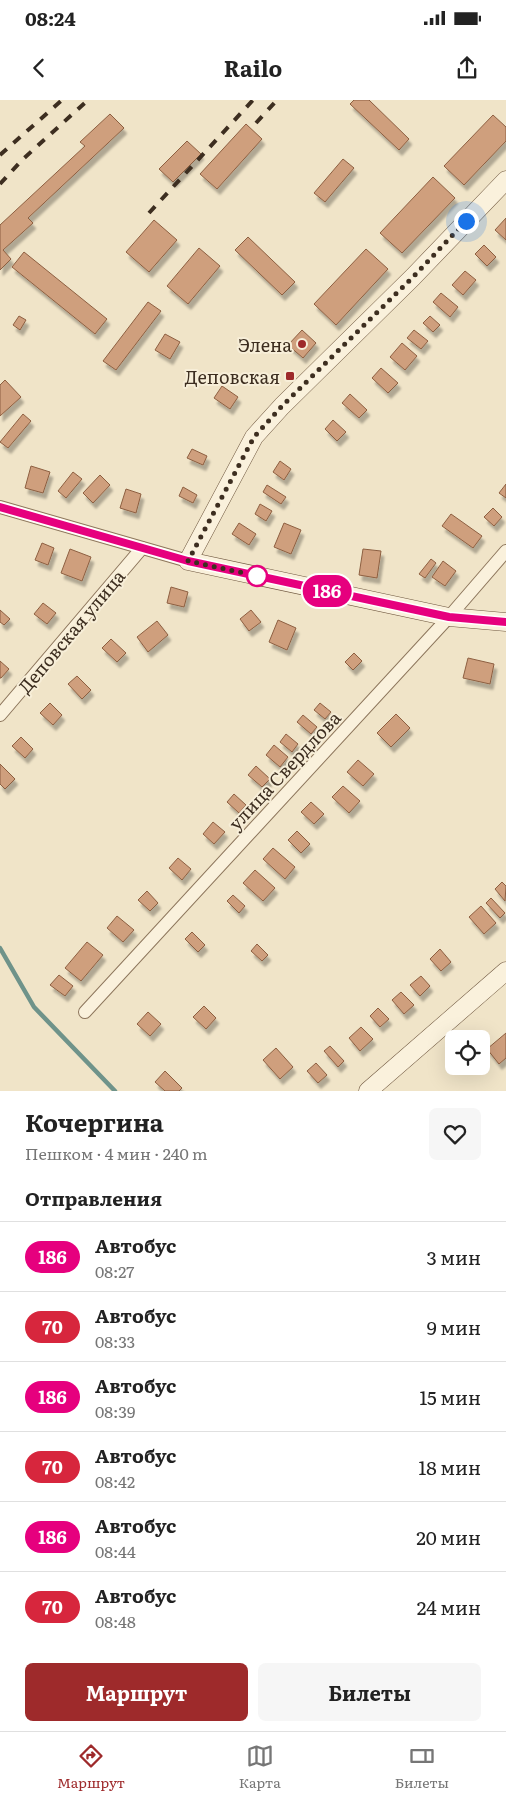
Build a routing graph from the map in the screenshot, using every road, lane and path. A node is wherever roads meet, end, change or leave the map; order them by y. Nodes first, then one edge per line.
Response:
1 (506, 180) edge
2 (0, 507) edge
3 (142, 548) junction
4 (506, 551) edge
5 (188, 561) junction
6 (449, 617) junction
7 (506, 622) edge
8 (0, 715) edge
9 (506, 971) edge
10 (85, 1012) dead end
11 (368, 1091) edge

1 - 5 street
2 - 3 street
3 - 5 street
3 - 8 street, Деповская улица
4 - 6 street, улица Свердлова
5 - 6 street
6 - 7 street
6 - 10 street, улица Свердлова
9 - 11 street

